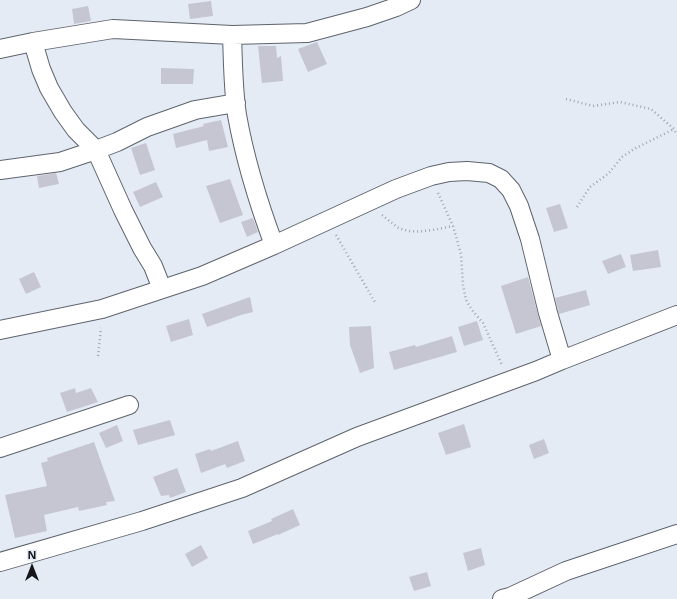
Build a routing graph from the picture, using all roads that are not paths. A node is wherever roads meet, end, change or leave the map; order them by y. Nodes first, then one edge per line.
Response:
1 (411, 0) edge
2 (232, 35) junction
3 (33, 42) junction
4 (0, 49) edge
5 (236, 103) junction
6 (96, 150) junction
7 (0, 170) edge
8 (274, 245) junction
9 (162, 289) junction
10 (677, 315) edge
11 (0, 330) edge
12 (562, 360) junction
13 (129, 405) dead end
14 (0, 448) edge
15 (677, 534) edge
16 (0, 562) edge
17 (502, 599) edge

1 - 2 street
2 - 3 street
2 - 5 street
3 - 4 street
3 - 6 street
5 - 6 street
5 - 8 street
6 - 7 street
6 - 9 street
8 - 9 street
8 - 12 street
9 - 11 street
10 - 12 street
12 - 16 street
13 - 14 street
15 - 17 street

